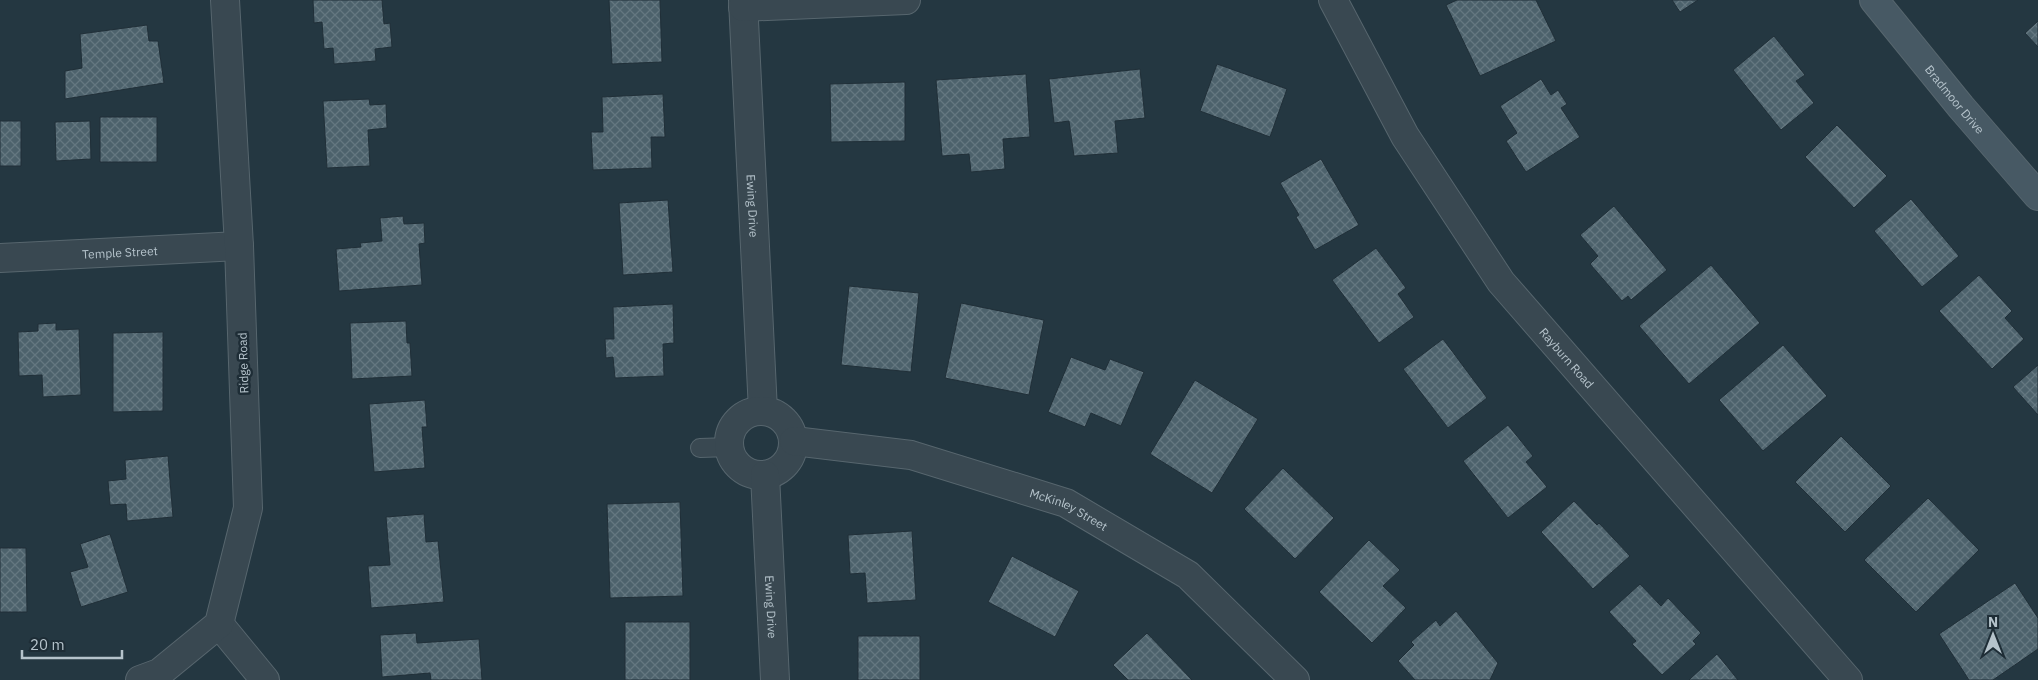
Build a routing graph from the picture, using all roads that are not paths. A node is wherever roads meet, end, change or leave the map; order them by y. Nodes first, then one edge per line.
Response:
1 (225, 0) edge
2 (906, 0) edge
3 (1333, 0) edge
4 (1874, 0) edge
5 (743, 4) edge
6 (2038, 196) edge
7 (239, 246) junction
8 (0, 258) edge
9 (763, 411) junction
10 (794, 441) junction
11 (730, 447) junction
12 (700, 448) dead end
13 (765, 475) junction
14 (219, 624) junction
15 (140, 680) edge
16 (266, 680) edge
17 (775, 680) edge
18 (1294, 680) edge
19 (1848, 680) edge

1 - 7 street, Ridge Road
2 - 5 street
3 - 19 street, Rayburn Road
4 - 6 street, Bradmoor Drive
5 - 9 street, Ewing Drive
7 - 8 street, Temple Street
7 - 14 street, Ridge Road
9 - 10 street
9 - 11 street
10 - 13 street
10 - 18 street, McKinley Street
11 - 12 lane
11 - 13 street
13 - 17 street, Ewing Drive
14 - 15 street
14 - 16 street

